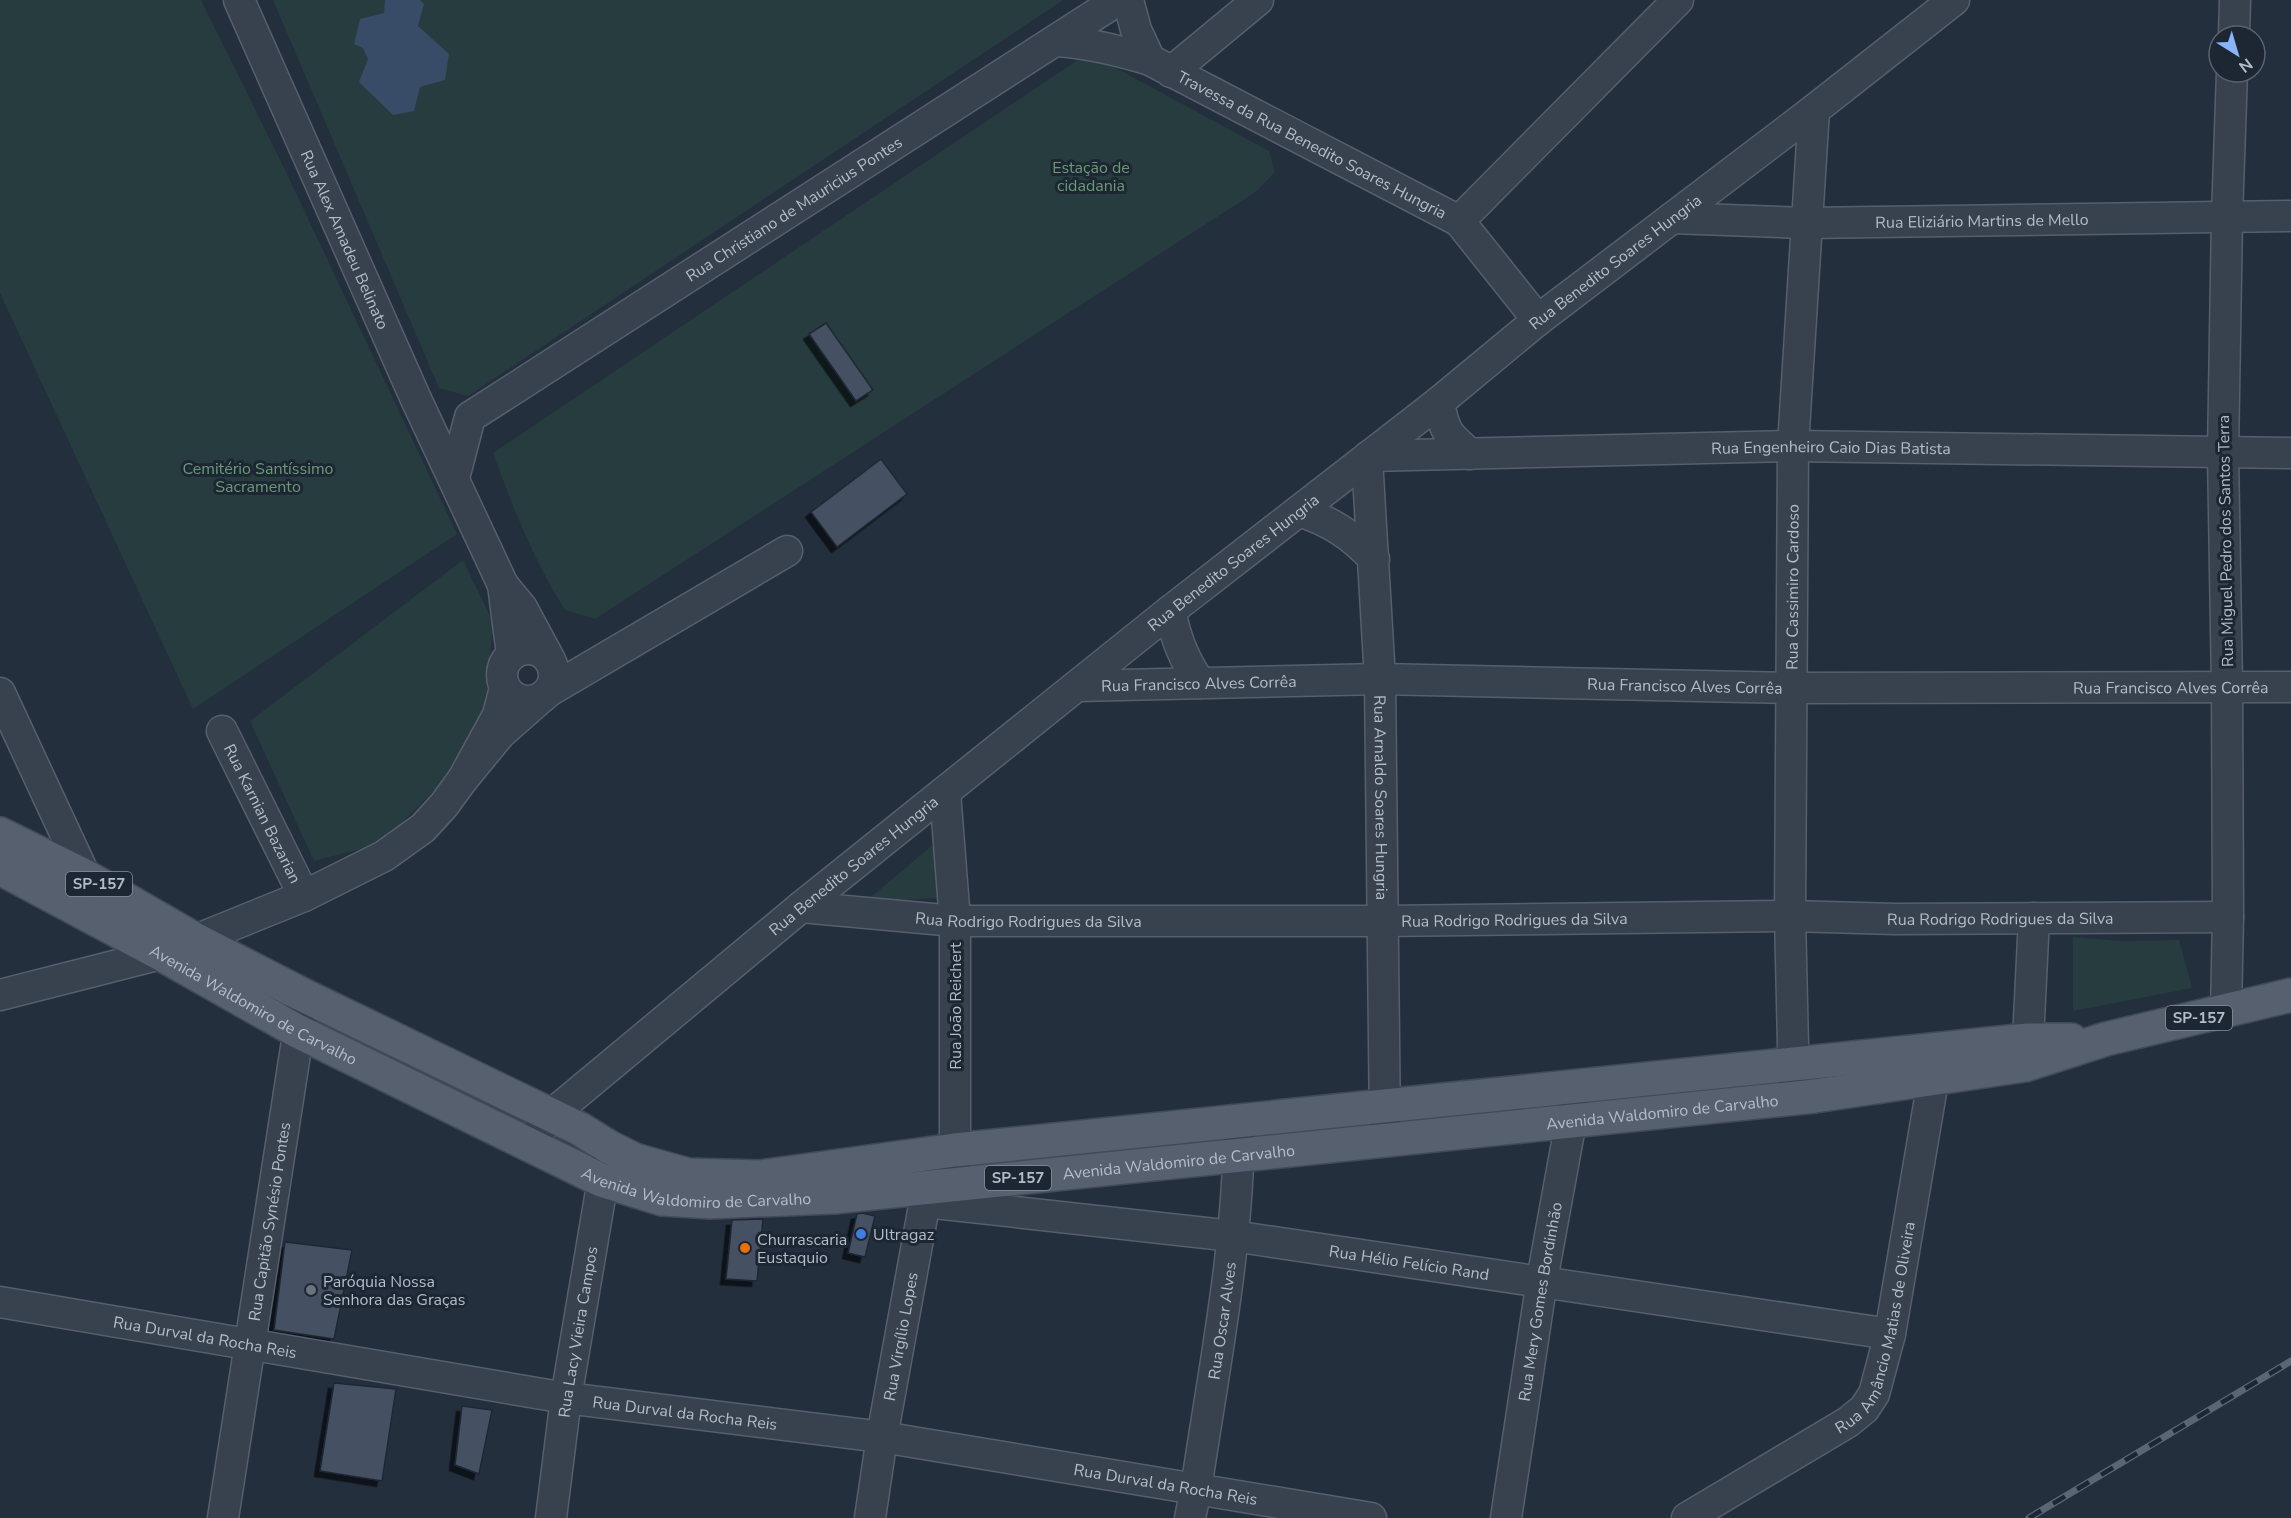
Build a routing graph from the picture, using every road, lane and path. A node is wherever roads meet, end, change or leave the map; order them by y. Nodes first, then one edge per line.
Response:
1 (239, 0) edge
2 (1118, 0) edge
3 (1128, 0) edge
4 (1258, 0) edge
5 (1678, 0) edge
6 (1954, 0) edge
7 (2235, 0) edge
8 (2234, 24) edge
9 (1056, 41) junction
10 (1160, 66) junction
11 (2232, 84) edge
12 (1814, 110) junction
13 (2291, 216) edge
14 (2227, 217) junction
15 (1672, 218) junction
16 (1460, 221) junction
17 (1806, 223) junction
18 (1538, 320) junction
19 (415, 397) junction
20 (1439, 402) junction
21 (470, 417) junction
22 (1793, 446) junction
23 (2223, 453) junction
24 (2291, 453) edge
25 (1470, 454) junction
26 (1368, 457) junction
27 (454, 478) junction
28 (1299, 510) junction
29 (787, 551) dead end
30 (1374, 560) junction
31 (503, 585) junction
32 (1170, 611) junction
33 (512, 655) junction
34 (550, 660) junction
35 (1380, 679) junction
36 (1200, 683) junction
37 (1077, 686) junction
38 (2227, 687) junction
39 (2291, 687) edge
40 (505, 688) junction
41 (1793, 688) junction
42 (0, 693) edge
43 (546, 694) junction
44 (222, 731) dead end
45 (463, 779) junction
46 (945, 792) junction
47 (0, 834) edge
48 (0, 868) edge
49 (85, 876) junction
50 (304, 896) junction
51 (801, 907) junction
52 (84, 913) junction
53 (1790, 916) junction
54 (2228, 916) junction
55 (2034, 918) junction
56 (955, 921) junction
57 (1383, 921) junction
58 (196, 940) junction
59 (161, 954) junction
60 (0, 995) edge
61 (2291, 995) edge
62 (304, 996) junction
63 (2226, 1011) junction
64 (297, 1031) junction
65 (2028, 1040) junction
66 (2106, 1040) junction
67 (1792, 1064) junction
68 (1936, 1064) junction
69 (1575, 1087) junction
70 (1794, 1098) junction
71 (1385, 1107) junction
72 (550, 1115) junction
73 (1239, 1122) junction
74 (1571, 1122) junction
75 (1385, 1139) junction
76 (528, 1144) junction
77 (609, 1148) junction
78 (943, 1152) junction
79 (1239, 1156) junction
80 (601, 1180) junction
81 (936, 1192) junction
82 (1233, 1236) junction
83 (1542, 1280) junction
84 (0, 1302) edge
85 (1890, 1334) junction
86 (249, 1344) junction
87 (566, 1398) junction
88 (882, 1437) junction
89 (1196, 1489) junction
90 (223, 1518) edge
91 (551, 1518) edge
92 (870, 1518) edge
93 (1190, 1518) edge
94 (1371, 1518) edge
95 (1506, 1518) edge
96 (1687, 1518) edge

1 - 19 street, Rua Alex Amadeu Belinato
2 - 9 street, Rua Christiano de Mauricius Pontes
3 - 10 street
4 - 10 street
5 - 16 street
6 - 12 street, Rua Benedito Soares Hungria
7 - 8 street
9 - 10 street, Travessa da Rua Benedito Soares Hungria
9 - 21 street, Rua Christiano de Mauricius Pontes
10 - 16 street, Travessa da Rua Benedito Soares Hungria
11 - 14 street, Rua Miguel Pedro dos Santos Terra
12 - 15 street, Rua Benedito Soares Hungria
12 - 17 street, Rua Cassimiro Cardoso
13 - 14 street, Rua Eliziário Martins de Mello
14 - 17 street, Rua Eliziário Martins de Mello
14 - 23 street, Rua Miguel Pedro dos Santos Terra
15 - 17 street, Rua Eliziário Martins de Mello
15 - 18 street, Rua Benedito Soares Hungria
16 - 18 street, Travessa da Rua Benedito Soares Hungria
17 - 22 street, Rua Cassimiro Cardoso
18 - 20 street, Rua Benedito Soares Hungria
19 - 21 street
19 - 27 street, Rua Alex Amadeu Belinato
20 - 25 street
20 - 26 street, Rua Benedito Soares Hungria
21 - 27 street
22 - 23 street, Rua Engenheiro Caio Dias Batista
22 - 25 street, Rua Engenheiro Caio Dias Batista
22 - 41 street, Rua Cassimiro Cardoso
23 - 24 street, Rua Engenheiro Caio Dias Batista
23 - 38 street, Rua Miguel Pedro dos Santos Terra
25 - 26 street, Rua Engenheiro Caio Dias Batista
26 - 28 street, Rua Benedito Soares Hungria
26 - 30 street, Rua Arnaldo Soares Hungria
27 - 31 street, Rua Alex Amadeu Belinato
28 - 30 street
28 - 32 street, Rua Benedito Soares Hungria
29 - 43 street
30 - 35 street, Rua Arnaldo Soares Hungria
31 - 33 street
31 - 34 street
32 - 36 street
32 - 37 street, Rua Benedito Soares Hungria
33 - 34 street
33 - 40 street
34 - 43 street
35 - 36 street, Rua Francisco Alves Corrêa
35 - 41 street, Rua Francisco Alves Corrêa
35 - 57 street, Rua Arnaldo Soares Hungria
36 - 37 street, Rua Francisco Alves Corrêa
37 - 46 street, Rua Benedito Soares Hungria
38 - 39 street, Rua Francisco Alves Corrêa
38 - 41 street, Rua Francisco Alves Corrêa
38 - 54 street, Rua Miguel Pedro dos Santos Terra
40 - 43 street
40 - 45 street
41 - 53 street, Rua Cassimiro Cardoso
42 - 49 street
43 - 45 street
44 - 50 street, Rua Karnian Bazarian
45 - 50 street
46 - 51 street, Rua Benedito Soares Hungria
46 - 56 street, Rua João Reichert
47 - 49 main road, Avenida Waldomiro de Carvalho / SP-157
48 - 52 main road, Avenida Waldomiro de Carvalho / SP-157
49 - 52 street
49 - 58 main road, Avenida Waldomiro de Carvalho / SP-157
50 - 58 street
51 - 56 street, Rua Rodrigo Rodrigues da Silva
51 - 72 street, Rua Benedito Soares Hungria
52 - 59 main road, Avenida Waldomiro de Carvalho / SP-157
53 - 55 street, Rua Rodrigo Rodrigues da Silva
53 - 57 street, Rua Rodrigo Rodrigues da Silva
53 - 67 street, Rua Cassimiro Cardoso
54 - 55 street, Rua Rodrigo Rodrigues da Silva
54 - 63 street, Rua Miguel Pedro dos Santos Terra
55 - 65 street
56 - 57 street, Rua Rodrigo Rodrigues da Silva
56 - 78 street, Rua João Reichert
57 - 71 street, Rua Arnaldo Soares Hungria
58 - 59 street
58 - 62 main road, Avenida Waldomiro de Carvalho / SP-157
59 - 60 street
59 - 64 main road, Avenida Waldomiro de Carvalho / SP-157
61 - 63 main road, Avenida Waldomiro de Carvalho / SP-157
62 - 64 street, Rua Capitão Synésio Pontes
62 - 72 main road, Avenida Waldomiro de Carvalho / SP-157
63 - 66 main road, Avenida Waldomiro de Carvalho / SP-157
64 - 76 main road, Avenida Waldomiro de Carvalho / SP-157
64 - 86 street, Rua Capitão Synésio Pontes
65 - 66 main road, Avenida Waldomiro de Carvalho / SP-157
65 - 68 main road, Avenida Waldomiro de Carvalho / SP-157
66 - 68 main road, Avenida Waldomiro de Carvalho / SP-157
67 - 68 main road, Avenida Waldomiro de Carvalho / SP-157
67 - 69 main road, Avenida Waldomiro de Carvalho / SP-157
67 - 70 street, Rua Cassimiro Cardoso
68 - 70 main road, Avenida Waldomiro de Carvalho / SP-157
68 - 85 street, Rua Amâncio Matias de Oliveira
69 - 71 main road, Avenida Waldomiro de Carvalho / SP-157
69 - 74 street, Rua Mery Gomes Bordinhão
70 - 74 main road, Avenida Waldomiro de Carvalho / SP-157
71 - 73 main road, Avenida Waldomiro de Carvalho / SP-157
71 - 75 street, Rua Arnaldo Soares Hungria
72 - 76 street, Rua Benedito Soares Hungria
72 - 77 main road, Avenida Waldomiro de Carvalho / SP-157
73 - 78 main road, Avenida Waldomiro de Carvalho / SP-157
73 - 79 street, Rua Oscar Alves
74 - 75 main road, Avenida Waldomiro de Carvalho / SP-157
74 - 83 street, Rua Mery Gomes Bordinhão
75 - 79 main road, Avenida Waldomiro de Carvalho / SP-157
76 - 80 main road, Avenida Waldomiro de Carvalho / SP-157
77 - 78 main road, Avenida Waldomiro de Carvalho / SP-157
77 - 80 street, Rua Lacy Vieira Campos
78 - 81 street, Rua Virgílio Lopes
79 - 81 main road, Avenida Waldomiro de Carvalho / SP-157
79 - 82 street, Rua Oscar Alves
80 - 81 main road, Avenida Waldomiro de Carvalho / SP-157
80 - 87 street, Rua Lacy Vieira Campos
81 - 82 street, Rua Hélio Felício Rand
81 - 88 street, Rua Virgílio Lopes
82 - 83 street, Rua Hélio Felício Rand
82 - 89 street, Rua Oscar Alves
83 - 85 street, Rua Hélio Felício Rand
83 - 95 street, Rua Mery Gomes Bordinhão
84 - 86 street, Rua Durval da Rocha Reis
85 - 96 street, Rua Amâncio Matias de Oliveira
86 - 87 street, Rua Durval da Rocha Reis
86 - 90 street, Rua Capitão Synésio Pontes
87 - 88 street, Rua Durval da Rocha Reis
87 - 91 street, Rua Lacy Vieira Campos
88 - 89 street, Rua Durval da Rocha Reis
88 - 92 street, Rua Virgílio Lopes
89 - 93 street, Rua Oscar Alves
89 - 94 street, Rua Durval da Rocha Reis

